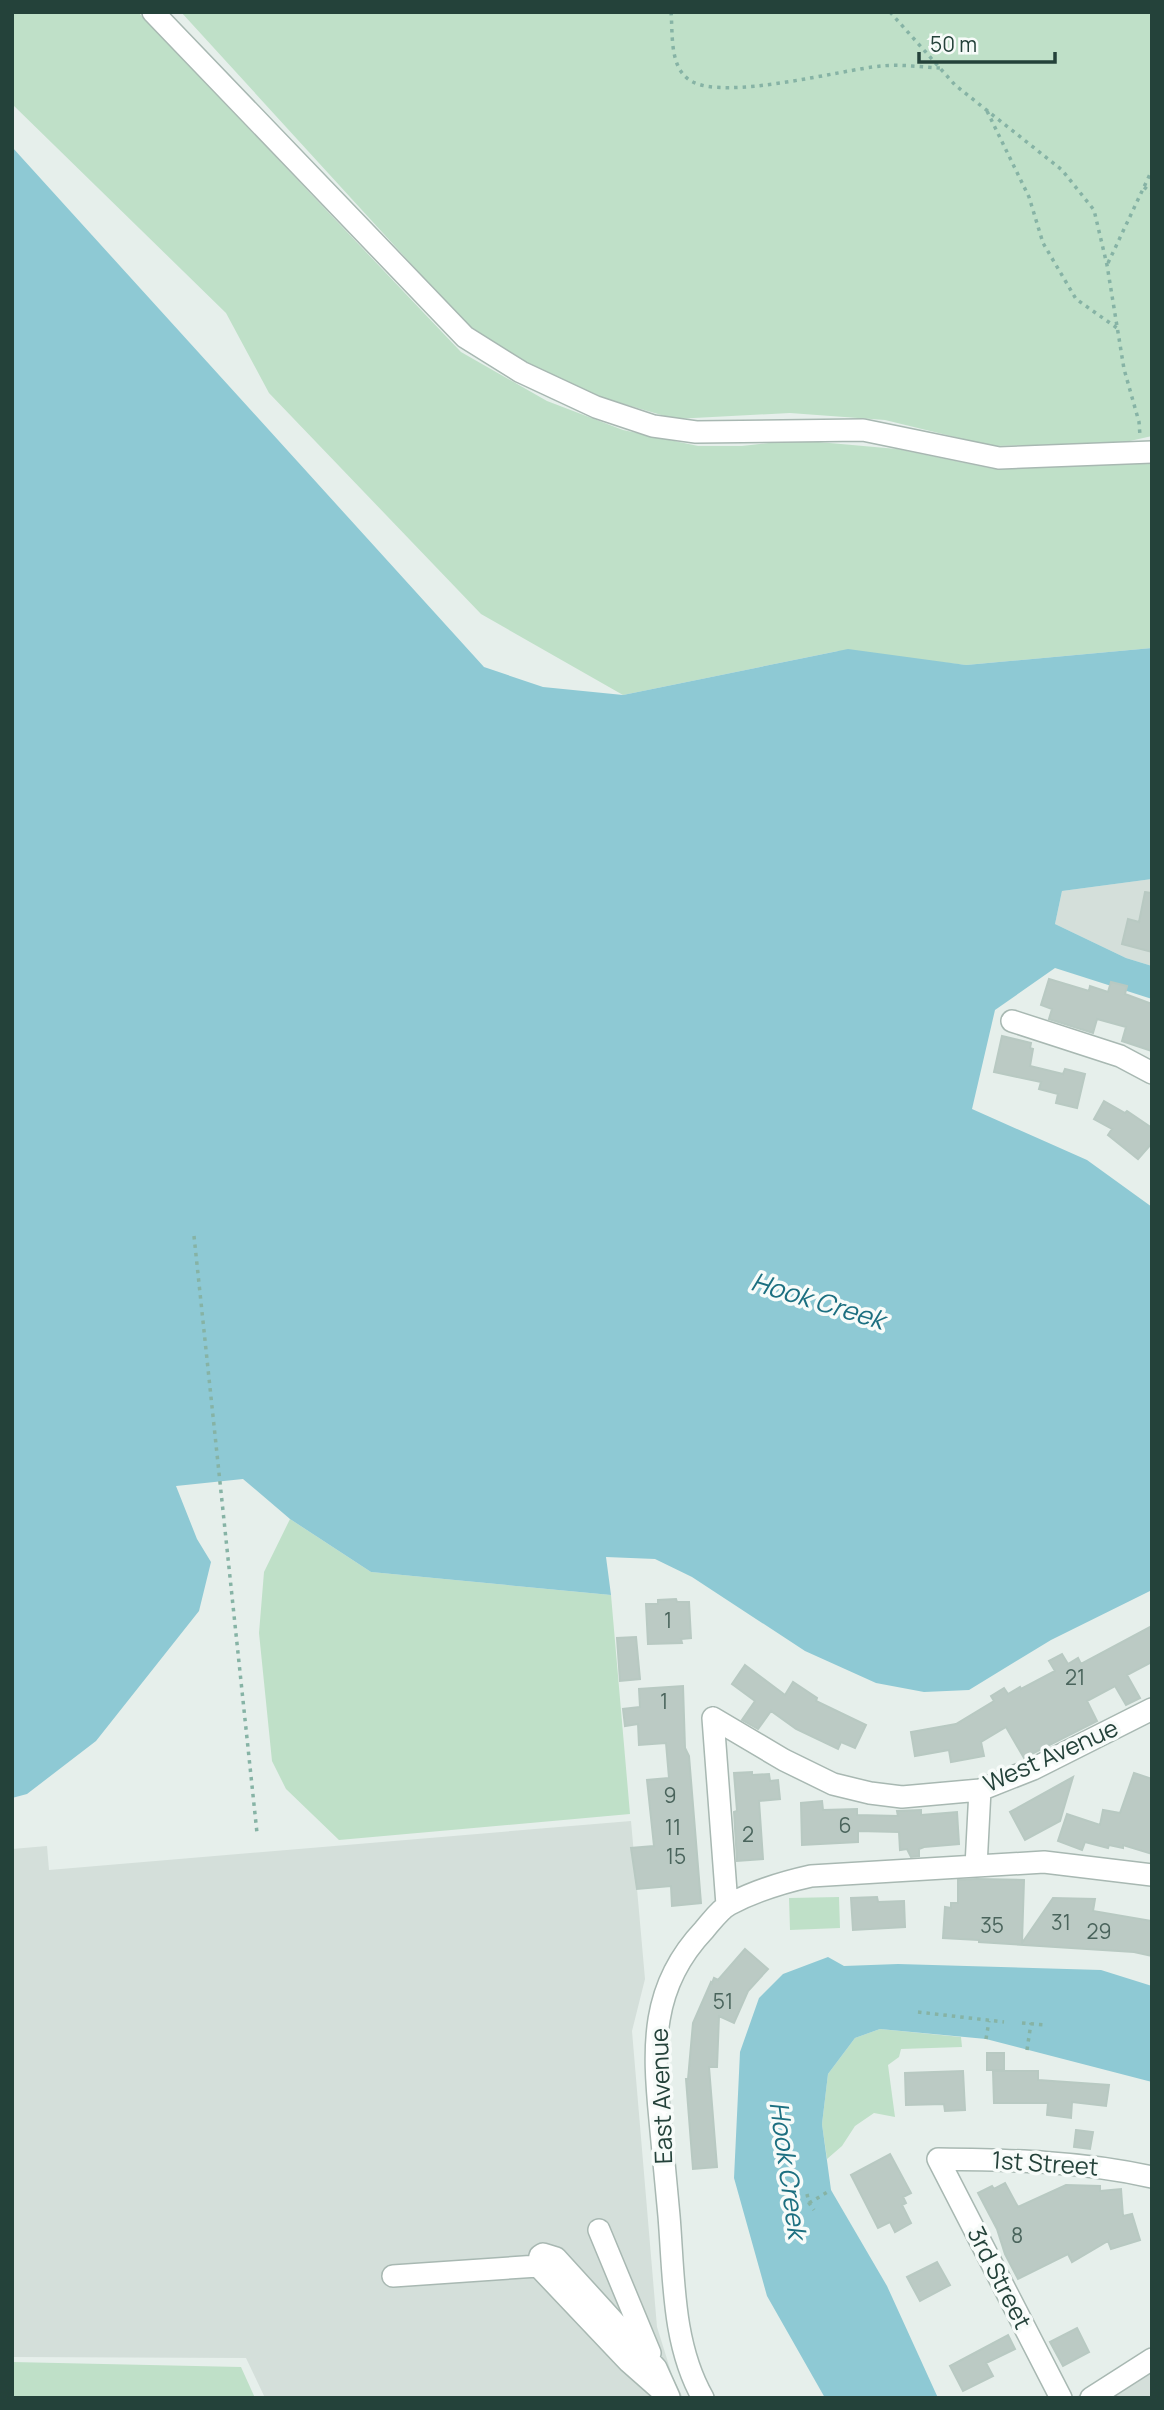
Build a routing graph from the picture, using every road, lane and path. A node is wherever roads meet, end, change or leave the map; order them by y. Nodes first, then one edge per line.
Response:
1 (153, 12) edge
2 (671, 12) edge
3 (890, 12) edge
4 (940, 68) junction
5 (986, 110) junction
6 (1152, 170) edge
7 (1144, 187) junction
8 (1152, 193) edge
9 (1107, 265) junction
10 (1117, 329) junction
11 (1147, 452) edge
12 (1012, 1021) dead end
13 (1152, 1073) edge
14 (194, 1237) dead end
15 (1152, 1709) edge
16 (980, 1790) junction
17 (257, 1833) dead end
18 (976, 1866) junction
19 (1152, 1875) edge
20 (727, 1905) junction
21 (918, 2012) dead end
22 (989, 2021) junction
23 (1004, 2021) dead end
24 (1022, 2023) dead end
25 (1031, 2023) junction
26 (1046, 2025) dead end
27 (986, 2039) dead end
28 (1027, 2050) dead end
29 (938, 2159) joint
30 (1152, 2177) edge
31 (831, 2190) dead end
32 (807, 2194) dead end
33 (809, 2203) junction
34 (814, 2210) dead end
35 (599, 2230) dead end
36 (538, 2266) junction
37 (393, 2276) dead end
38 (1152, 2359) edge
39 (656, 2368) junction
40 (669, 2397) edge
41 (703, 2398) edge
42 (1060, 2398) edge
43 (1091, 2398) edge

1 - 11 street
2 - 4 path
3 - 4 path
4 - 5 path
5 - 9 path
5 - 10 path
6 - 7 path
7 - 8 path
7 - 9 path
9 - 10 path
10 - 11 path
12 - 13 street
14 - 17 path
15 - 16 street, West Avenue
16 - 18 street
16 - 20 street, West Avenue
18 - 19 street, East Avenue
18 - 20 street, East Avenue
20 - 41 street, East Avenue
21 - 22 path
22 - 23 path
22 - 27 path
24 - 25 path
25 - 26 path
25 - 28 path
29 - 30 street, 1st Street
29 - 42 street, 3rd Street
31 - 33 path
32 - 33 path
33 - 34 path
35 - 39 street
36 - 37 street
36 - 39 street
36 - 40 street
38 - 43 street
39 - 40 street

